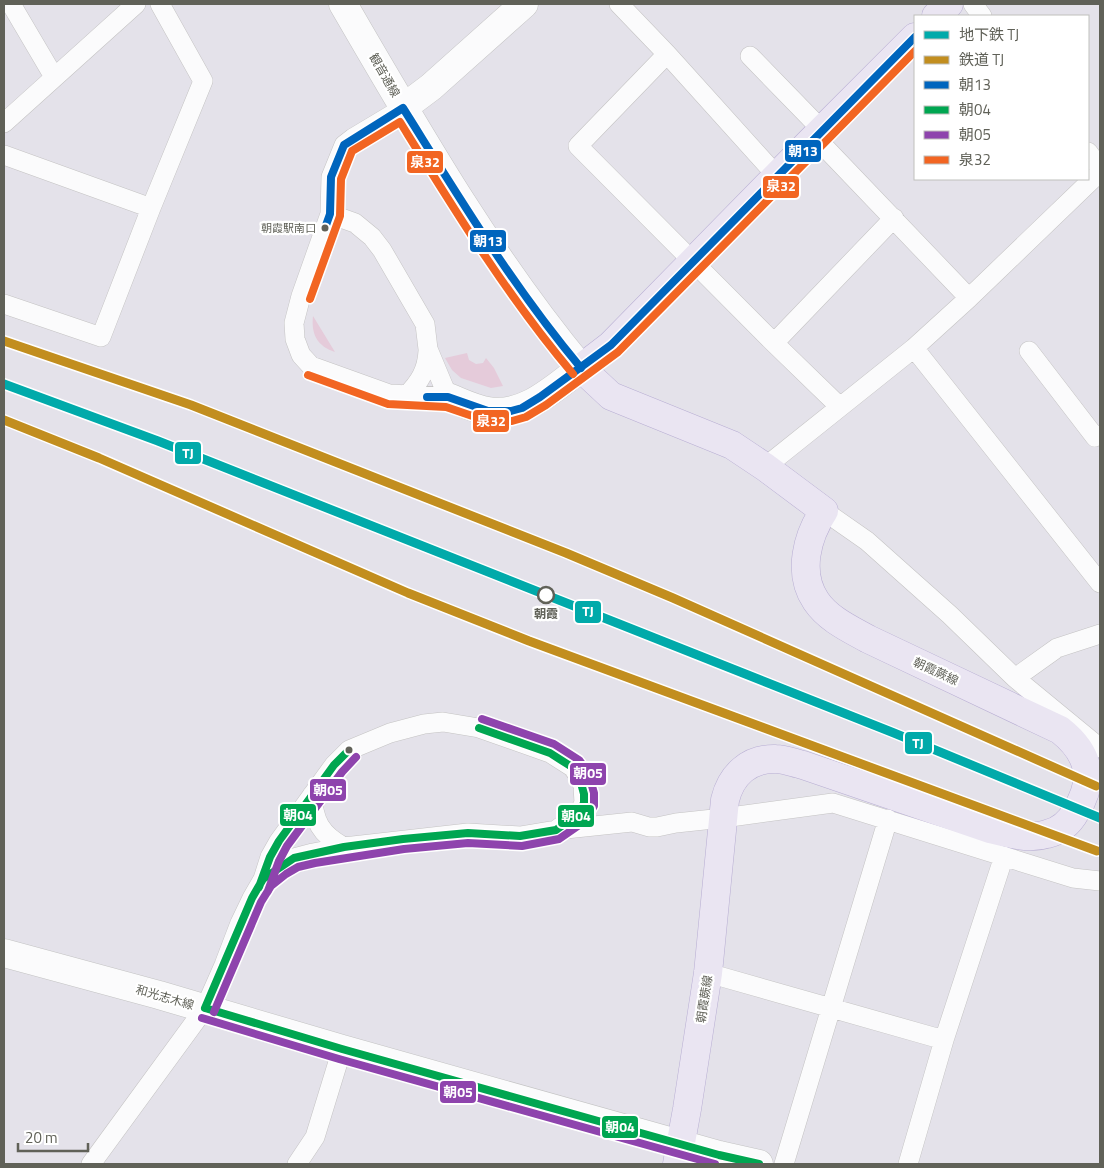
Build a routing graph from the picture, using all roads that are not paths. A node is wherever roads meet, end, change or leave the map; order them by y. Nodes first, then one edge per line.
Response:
1 (12, 4) edge
2 (136, 4) edge
3 (160, 4) edge
4 (343, 4) edge
5 (524, 4) edge
6 (619, 4) edge
7 (949, 4) edge
8 (973, 4) edge
9 (937, 15) edge
10 (981, 15) edge
11 (914, 38) edge
12 (667, 54) junction
13 (750, 56) dead end
14 (54, 77) junction
15 (403, 108) junction
16 (4, 123) edge
17 (818, 134) junction
18 (1089, 153) edge
19 (4, 155) edge
20 (1100, 168) edge
21 (1100, 172) edge
22 (777, 176) junction
23 (151, 208) junction
24 (330, 214) junction
25 (894, 218) junction
26 (693, 261) junction
27 (969, 298) junction
28 (4, 304) edge
29 (774, 343) junction
30 (914, 348) junction
31 (428, 349) junction
32 (1029, 350) dead end
33 (581, 368) junction
34 (406, 396) junction
35 (448, 397) junction
36 (840, 408) junction
37 (1100, 435) edge
38 (765, 467) junction
39 (824, 511) junction
40 (1100, 583) edge
41 (1100, 634) edge
42 (1016, 678) junction
43 (1100, 748) edge
44 (312, 795) junction
45 (723, 818) junction
46 (888, 819) junction
47 (556, 830) junction
48 (344, 847) junction
49 (1004, 856) junction
50 (263, 879) junction
51 (1100, 881) edge
52 (4, 952) edge
53 (708, 973) junction
54 (831, 1006) junction
55 (205, 1008) junction
56 (944, 1040) junction
57 (342, 1049) junction
58 (680, 1154) edge
59 (91, 1164) edge
60 (297, 1164) edge
61 (759, 1164) edge
62 (784, 1164) edge
63 (908, 1164) edge

1 - 14 street
2 - 14 street
3 - 23 street
4 - 15 main road, 観音通線
5 - 15 main road
6 - 12 street
7 - 9 main road
8 - 10 street
11 - 17 main road
12 - 22 street
12 - 26 street
13 - 17 street
14 - 16 street
15 - 24 street
15 - 33 main road, 観音通線
17 - 22 main road
17 - 25 street
18 - 20 street
19 - 23 street
21 - 27 street
22 - 26 main road
23 - 28 street
24 - 31 street
24 - 34 street
25 - 27 street
25 - 29 street
26 - 29 street
26 - 33 main road
27 - 30 street
29 - 36 street
30 - 36 street
30 - 40 street
31 - 34 street
31 - 35 street
32 - 37 street
33 - 35 main road
33 - 38 main road
34 - 35 street
36 - 38 street
38 - 39 main road
39 - 42 street
39 - 45 main road, 朝霞蕨線
41 - 42 street
42 - 43 street
44 - 47 street
44 - 48 street
44 - 50 street
45 - 46 street
45 - 47 street
45 - 53 main road, 朝霞蕨線
46 - 49 street
46 - 54 street
47 - 48 street
48 - 50 street
49 - 51 street
49 - 56 street
50 - 55 street
52 - 55 main road, 和光志木線
53 - 54 street
53 - 58 main road, 朝霞蕨線
54 - 56 street
54 - 62 street
55 - 57 main road, 和光志木線
55 - 59 street
56 - 63 street
57 - 58 main road, 和光志木線
57 - 60 street
58 - 61 main road, 和光志木線

